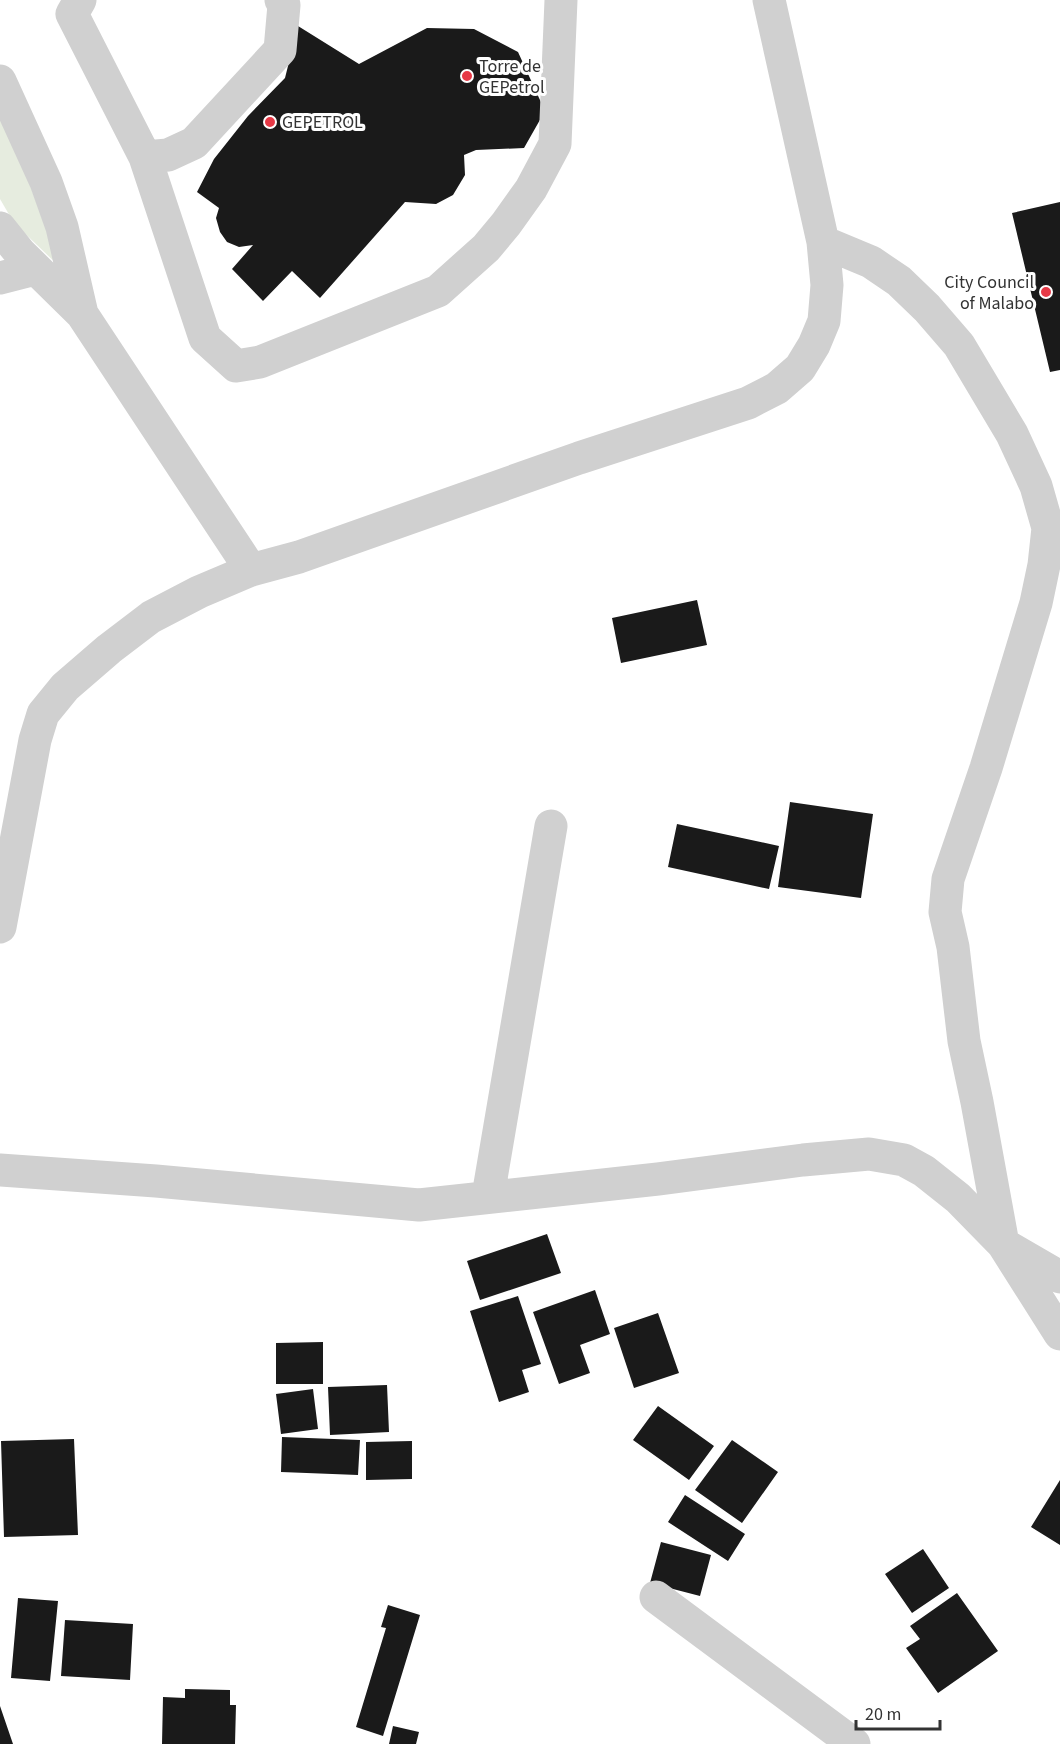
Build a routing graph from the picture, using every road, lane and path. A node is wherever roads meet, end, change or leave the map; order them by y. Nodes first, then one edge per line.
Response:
1 (80, 0) edge
2 (281, 0) edge
3 (561, 0) edge
4 (769, 0) edge
5 (0, 81) edge
6 (145, 157) junction
7 (0, 228) edge
8 (823, 242) junction
9 (35, 269) junction
10 (0, 278) edge
11 (82, 314) junction
12 (251, 570) junction
13 (1050, 583) edge
14 (551, 826) dead end
15 (0, 927) edge
16 (0, 1170) edge
17 (488, 1196) junction
18 (1003, 1244) junction
19 (1060, 1277) edge
20 (1060, 1334) edge
21 (656, 1597) dead end
22 (854, 1744) edge

1 - 6 street
2 - 6 street
3 - 6 street
4 - 8 street
5 - 11 street
7 - 9 street
8 - 12 street
8 - 13 street
9 - 10 street
9 - 11 street
11 - 12 street
12 - 15 street
13 - 18 street
14 - 17 street
16 - 17 street
17 - 18 street
18 - 19 street
18 - 20 street
21 - 22 street

